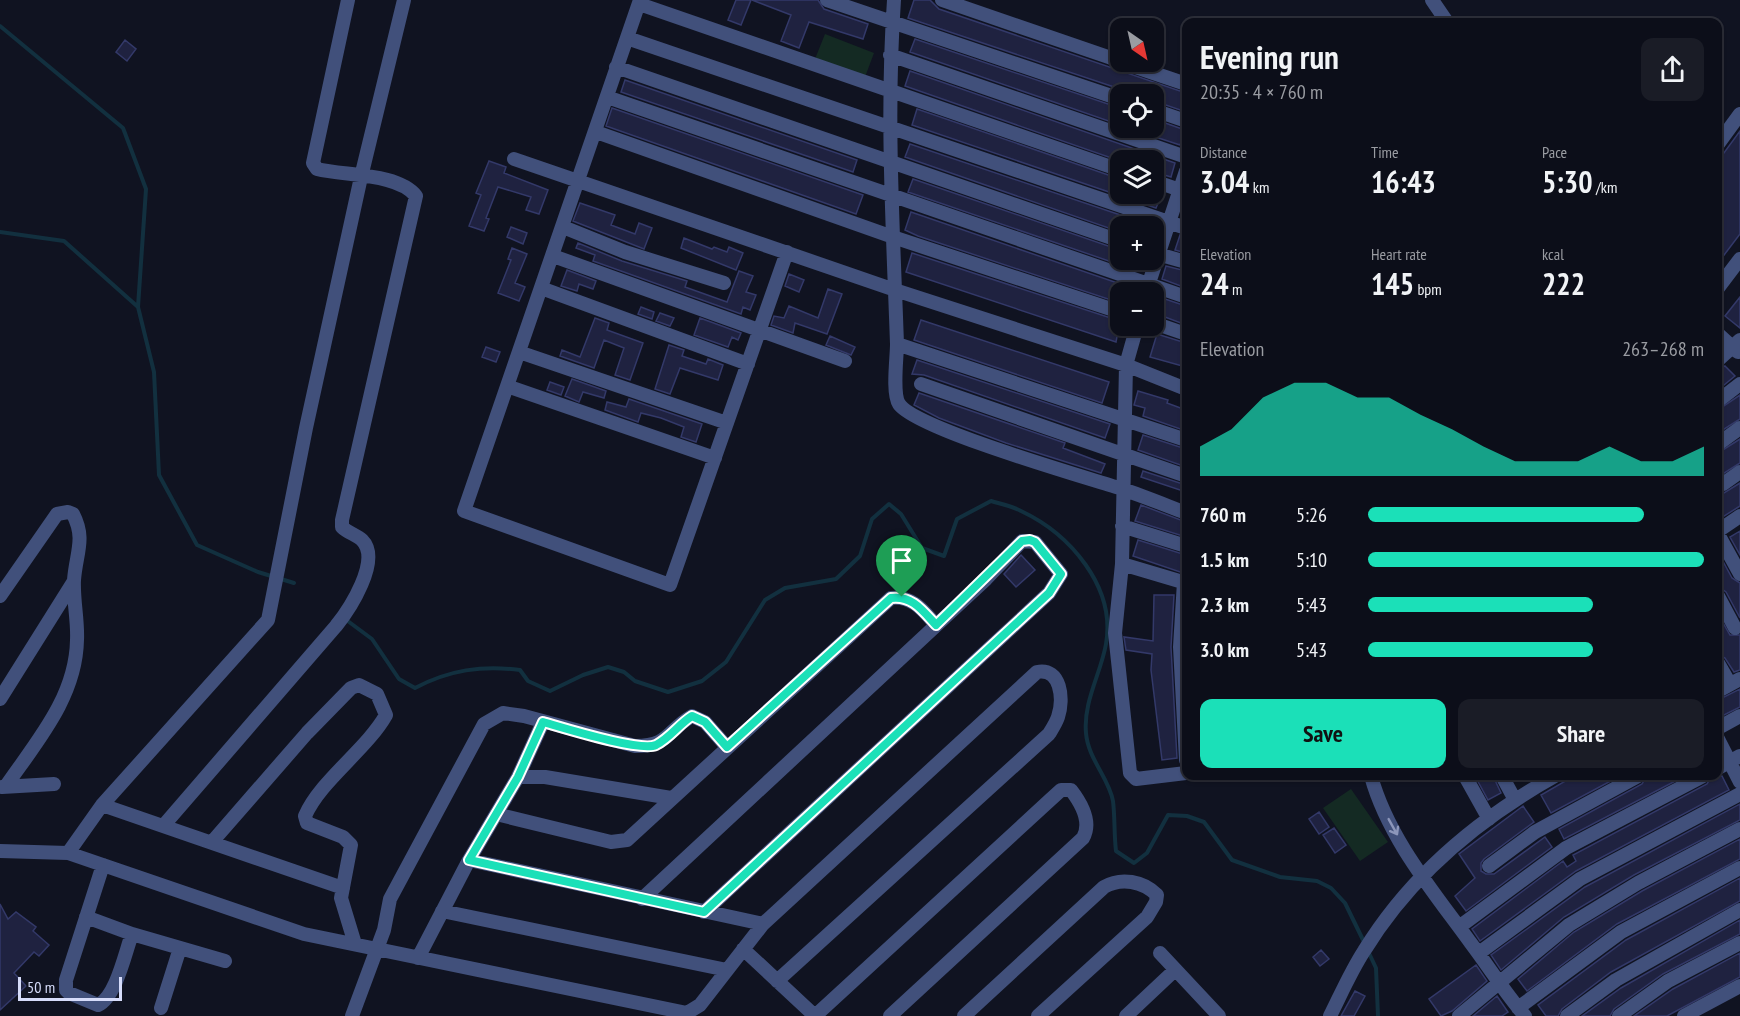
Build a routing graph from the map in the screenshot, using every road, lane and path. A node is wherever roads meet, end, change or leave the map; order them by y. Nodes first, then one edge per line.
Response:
1 (348, 0) edge
2 (404, 0) edge
3 (827, 0) edge
4 (894, 0) edge
5 (942, 0) edge
6 (1432, 0) edge
7 (639, 2) edge
8 (1444, 18) edge
9 (892, 22) junction
10 (627, 38) junction
11 (890, 55) junction
12 (1110, 57) edge
13 (616, 67) junction
14 (1152, 72) edge
15 (1182, 83) edge
16 (890, 92) junction
17 (1110, 96) edge
18 (607, 97) junction
19 (1164, 113) edge
20 (1740, 114) edge
21 (1182, 120) edge
22 (890, 128) junction
23 (596, 132) junction
24 (1722, 139) edge
25 (1182, 156) edge
26 (514, 159) dead end
27 (891, 160) junction
28 (1110, 167) edge
29 (361, 177) junction
30 (578, 183) junction
31 (1164, 184) edge
32 (1182, 191) edge
33 (1182, 193) edge
34 (892, 197) junction
35 (1168, 223) junction
36 (563, 227) junction
37 (1182, 227) edge
38 (1164, 233) edge
39 (893, 237) junction
40 (1110, 237) edge
41 (787, 252) junction
42 (1164, 255) edge
43 (553, 256) junction
44 (1740, 260) edge
45 (1182, 261) edge
46 (1128, 282) edge
47 (724, 283) dead end
48 (1722, 283) edge
49 (542, 288) junction
50 (895, 290) junction
51 (1164, 292) edge
52 (1182, 296) edge
53 (1110, 309) edge
54 (1164, 326) edge
55 (759, 332) junction
56 (1182, 332) edge
57 (1134, 336) edge
58 (1722, 337) edge
59 (897, 344) junction
60 (1738, 347) edge
61 (519, 352) junction
62 (1722, 357) edge
63 (845, 361) dead end
64 (748, 364) junction
65 (1126, 365) junction
66 (921, 384) dead end
67 (1740, 384) edge
68 (507, 386) junction
69 (1182, 387) edge
70 (1722, 398) edge
71 (1126, 420) junction
72 (727, 423) junction
73 (1740, 428) edge
74 (1182, 439) edge
75 (1722, 441) edge
76 (1124, 456) junction
77 (715, 458) junction
78 (1740, 472) edge
79 (1182, 475) edge
80 (1723, 484) dead end
81 (1123, 489) junction
82 (1182, 511) edge
83 (1740, 516) edge
84 (1122, 526) junction
85 (1722, 529) edge
86 (1722, 540) edge
87 (1182, 545) edge
88 (1122, 564) junction
89 (1740, 574) edge
90 (74, 581) junction
91 (1182, 582) edge
92 (0, 596) edge
93 (1722, 604) edge
94 (1182, 621) edge
95 (936, 625) junction
96 (1735, 628) dead end
97 (1722, 671) edge
98 (1182, 685) edge
99 (1729, 685) edge
100 (0, 699) edge
101 (1740, 716) edge
102 (543, 722) junction
103 (1722, 726) edge
104 (727, 747) junction
105 (1722, 747) edge
106 (1729, 762) edge
107 (1182, 773) edge
108 (518, 777) junction
109 (1373, 780) edge
110 (1467, 780) edge
111 (1504, 780) edge
112 (1543, 780) edge
113 (1631, 780) edge
114 (1694, 780) edge
115 (1740, 782) edge
116 (54, 784) dead end
117 (3, 787) edge
118 (1740, 794) edge
119 (671, 798) junction
120 (1515, 800) junction
121 (102, 805) junction
122 (496, 814) junction
123 (1489, 819) junction
124 (164, 825) junction
125 (1740, 829) edge
126 (212, 842) junction
127 (0, 851) edge
128 (68, 853) junction
129 (469, 860) junction
130 (103, 865) junction
131 (1489, 866) dead end
132 (1740, 868) edge
133 (1422, 876) junction
134 (343, 888) junction
135 (642, 899) junction
136 (1740, 910) edge
137 (442, 911) junction
138 (704, 912) junction
139 (86, 917) junction
140 (763, 924) junction
141 (1459, 927) junction
142 (132, 934) junction
143 (1740, 943) edge
144 (354, 944) junction
145 (180, 948) junction
146 (378, 949) junction
147 (743, 949) junction
148 (1160, 953) dead end
149 (1479, 953) junction
150 (418, 958) junction
151 (225, 961) dead end
152 (727, 970) junction
153 (1175, 970) junction
154 (777, 981) junction
155 (1499, 984) junction
156 (1740, 986) edge
157 (161, 1008) dead end
158 (1522, 1012) edge
159 (686, 1014) edge
160 (895, 1014) edge
161 (1128, 1015) edge
162 (352, 1016) edge
163 (815, 1016) edge
164 (964, 1016) edge
165 (1038, 1016) edge
166 (1219, 1016) edge
167 (1330, 1016) edge
168 (1458, 1016) edge
169 (1567, 1016) edge
170 (1619, 1016) edge
171 (1684, 1016) edge

1 - 29 street
2 - 29 street
3 - 9 street
4 - 9 street
5 - 12 street
6 - 8 street
7 - 10 street
7 - 16 street
9 - 11 street
9 - 17 street
10 - 13 street
10 - 22 street
11 - 16 street
11 - 25 street
13 - 18 street
13 - 27 street
14 - 15 street
16 - 22 street
16 - 28 street
18 - 23 street
18 - 34 street
19 - 21 street
20 - 24 street
22 - 27 street
22 - 35 street
23 - 30 street
23 - 39 street
26 - 30 street
27 - 34 street
27 - 40 street
29 - 121 street
29 - 124 street
30 - 36 street
30 - 41 street
31 - 32 street
33 - 35 street
34 - 39 street
34 - 46 street
35 - 37 street
35 - 38 street
36 - 43 street
36 - 47 street
39 - 50 street
39 - 53 street
41 - 50 street
41 - 55 street
42 - 45 street
43 - 49 street
43 - 55 street
44 - 48 street
49 - 61 street
49 - 64 street
50 - 59 street
50 - 65 street
51 - 52 street
54 - 56 street
55 - 63 street
55 - 64 street
57 - 65 street
58 - 60 street
59 - 71 street
59 - 81 street
60 - 62 street
61 - 68 street
61 - 72 street
64 - 72 street
65 - 69 street
65 - 71 street
66 - 76 street
67 - 70 street
68 - 77 street
68 - 77 street
71 - 74 street
71 - 76 street
72 - 77 street
73 - 75 street
76 - 79 street
76 - 81 street
78 - 80 street
81 - 82 street
81 - 84 street
83 - 85 street
84 - 87 street
84 - 88 street
86 - 89 street
88 - 91 street
88 - 107 street
90 - 92 street
90 - 100 street
90 - 117 street
93 - 96 street
94 - 98 street
95 - 104 street
95 - 135 street
95 - 138 street
97 - 99 street
101 - 103 street
102 - 104 street
102 - 108 street
102 - 146 street
104 - 119 street
105 - 106 street
106 - 115 street
108 - 119 street
108 - 122 street
109 -> 133 street
110 - 123 street
111 - 120 street
112 - 120 street
113 - 131 street
114 - 141 street
116 - 117 street
118 - 149 street
119 - 122 street
120 - 123 street
121 - 124 street
121 - 128 street
122 - 129 street
123 - 133 street
124 - 126 street
125 - 155 street
126 - 134 street
126 - 134 street
127 - 128 street
128 - 130 street
129 - 135 street
129 - 137 street
130 - 139 street
130 - 144 street
132 - 158 street
133 - 141 street
133 - 167 street
134 - 144 street
135 - 138 street
136 - 169 street
137 - 150 street
137 - 152 street
138 - 140 street
139 - 142 street
139 - 142 street
140 - 147 street
140 - 154 street
141 - 149 street
142 - 145 street
143 - 170 street
144 - 146 street
145 - 151 street
145 - 157 street
146 - 150 street
146 - 162 street
147 - 152 street
147 - 154 street
148 - 153 street
149 - 155 street
150 - 159 street
152 - 159 street
153 - 161 street
153 - 166 street
154 - 163 street
155 - 158 street
155 - 168 street
156 - 171 street
160 - 163 street
164 - 165 street

